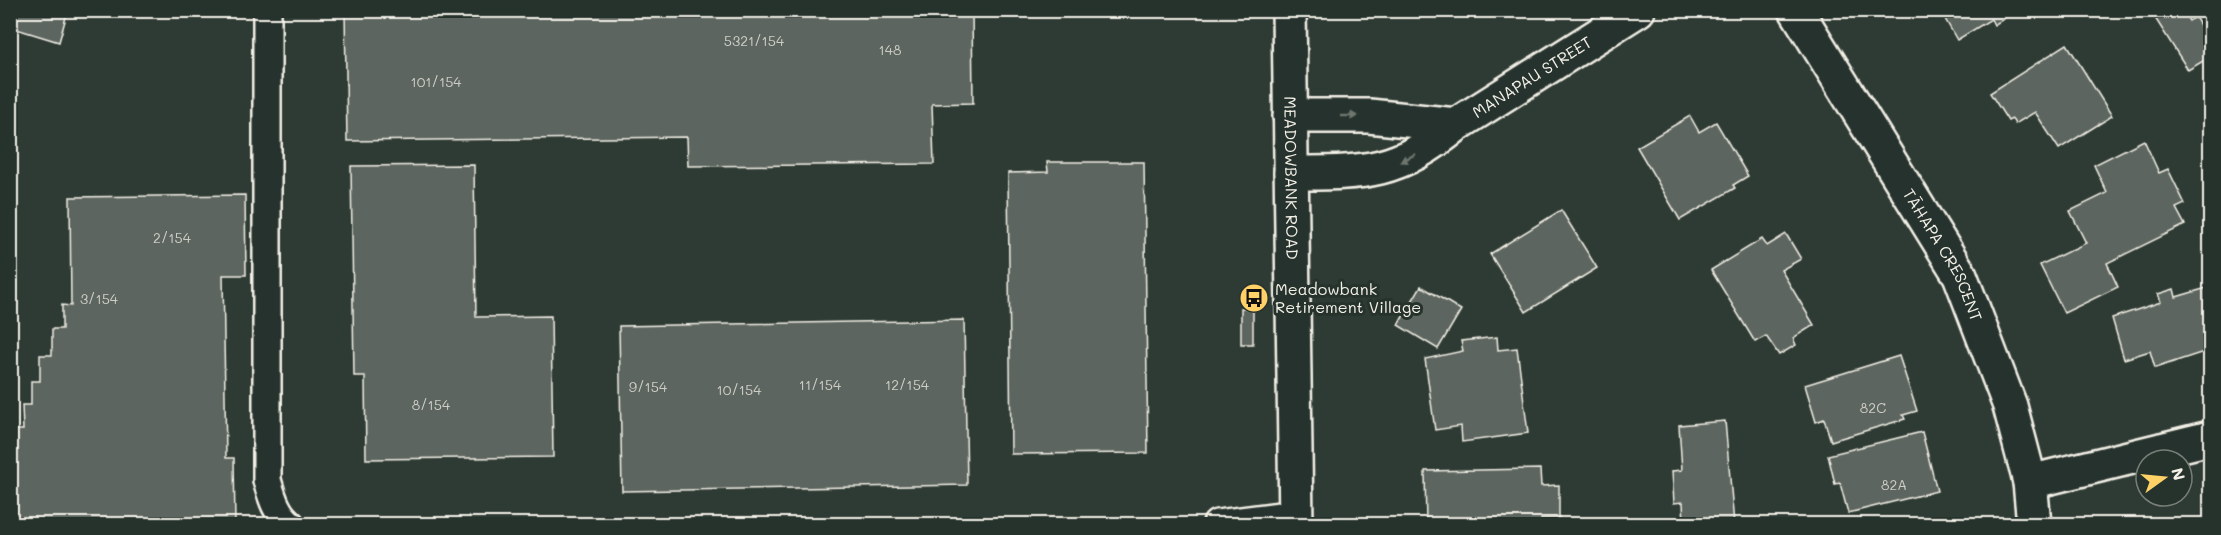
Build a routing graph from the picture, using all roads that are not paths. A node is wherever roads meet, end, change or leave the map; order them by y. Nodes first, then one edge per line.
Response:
1 (267, 10) edge
2 (1289, 10) edge
3 (1638, 10) edge
4 (1796, 10) edge
5 (1290, 116) junction
6 (1456, 125) junction
7 (1291, 173) junction
8 (2211, 438) edge
9 (2030, 482) junction
10 (1296, 519) edge
11 (290, 525) edge
12 (1217, 525) edge
13 (2034, 525) edge

1 - 11 lane
2 - 5 street, MEADOWBANK ROAD
3 - 6 street, MANAPAU STREET
4 - 9 street, TĀHAPA CRESCENT
5 -> 6 street, MANAPAU STREET
5 - 7 street, MEADOWBANK ROAD
6 -> 7 street, MANAPAU STREET
7 - 10 street, MEADOWBANK ROAD
8 - 9 street
9 - 13 street, TĀHAPA CRESCENT
10 - 12 lane

